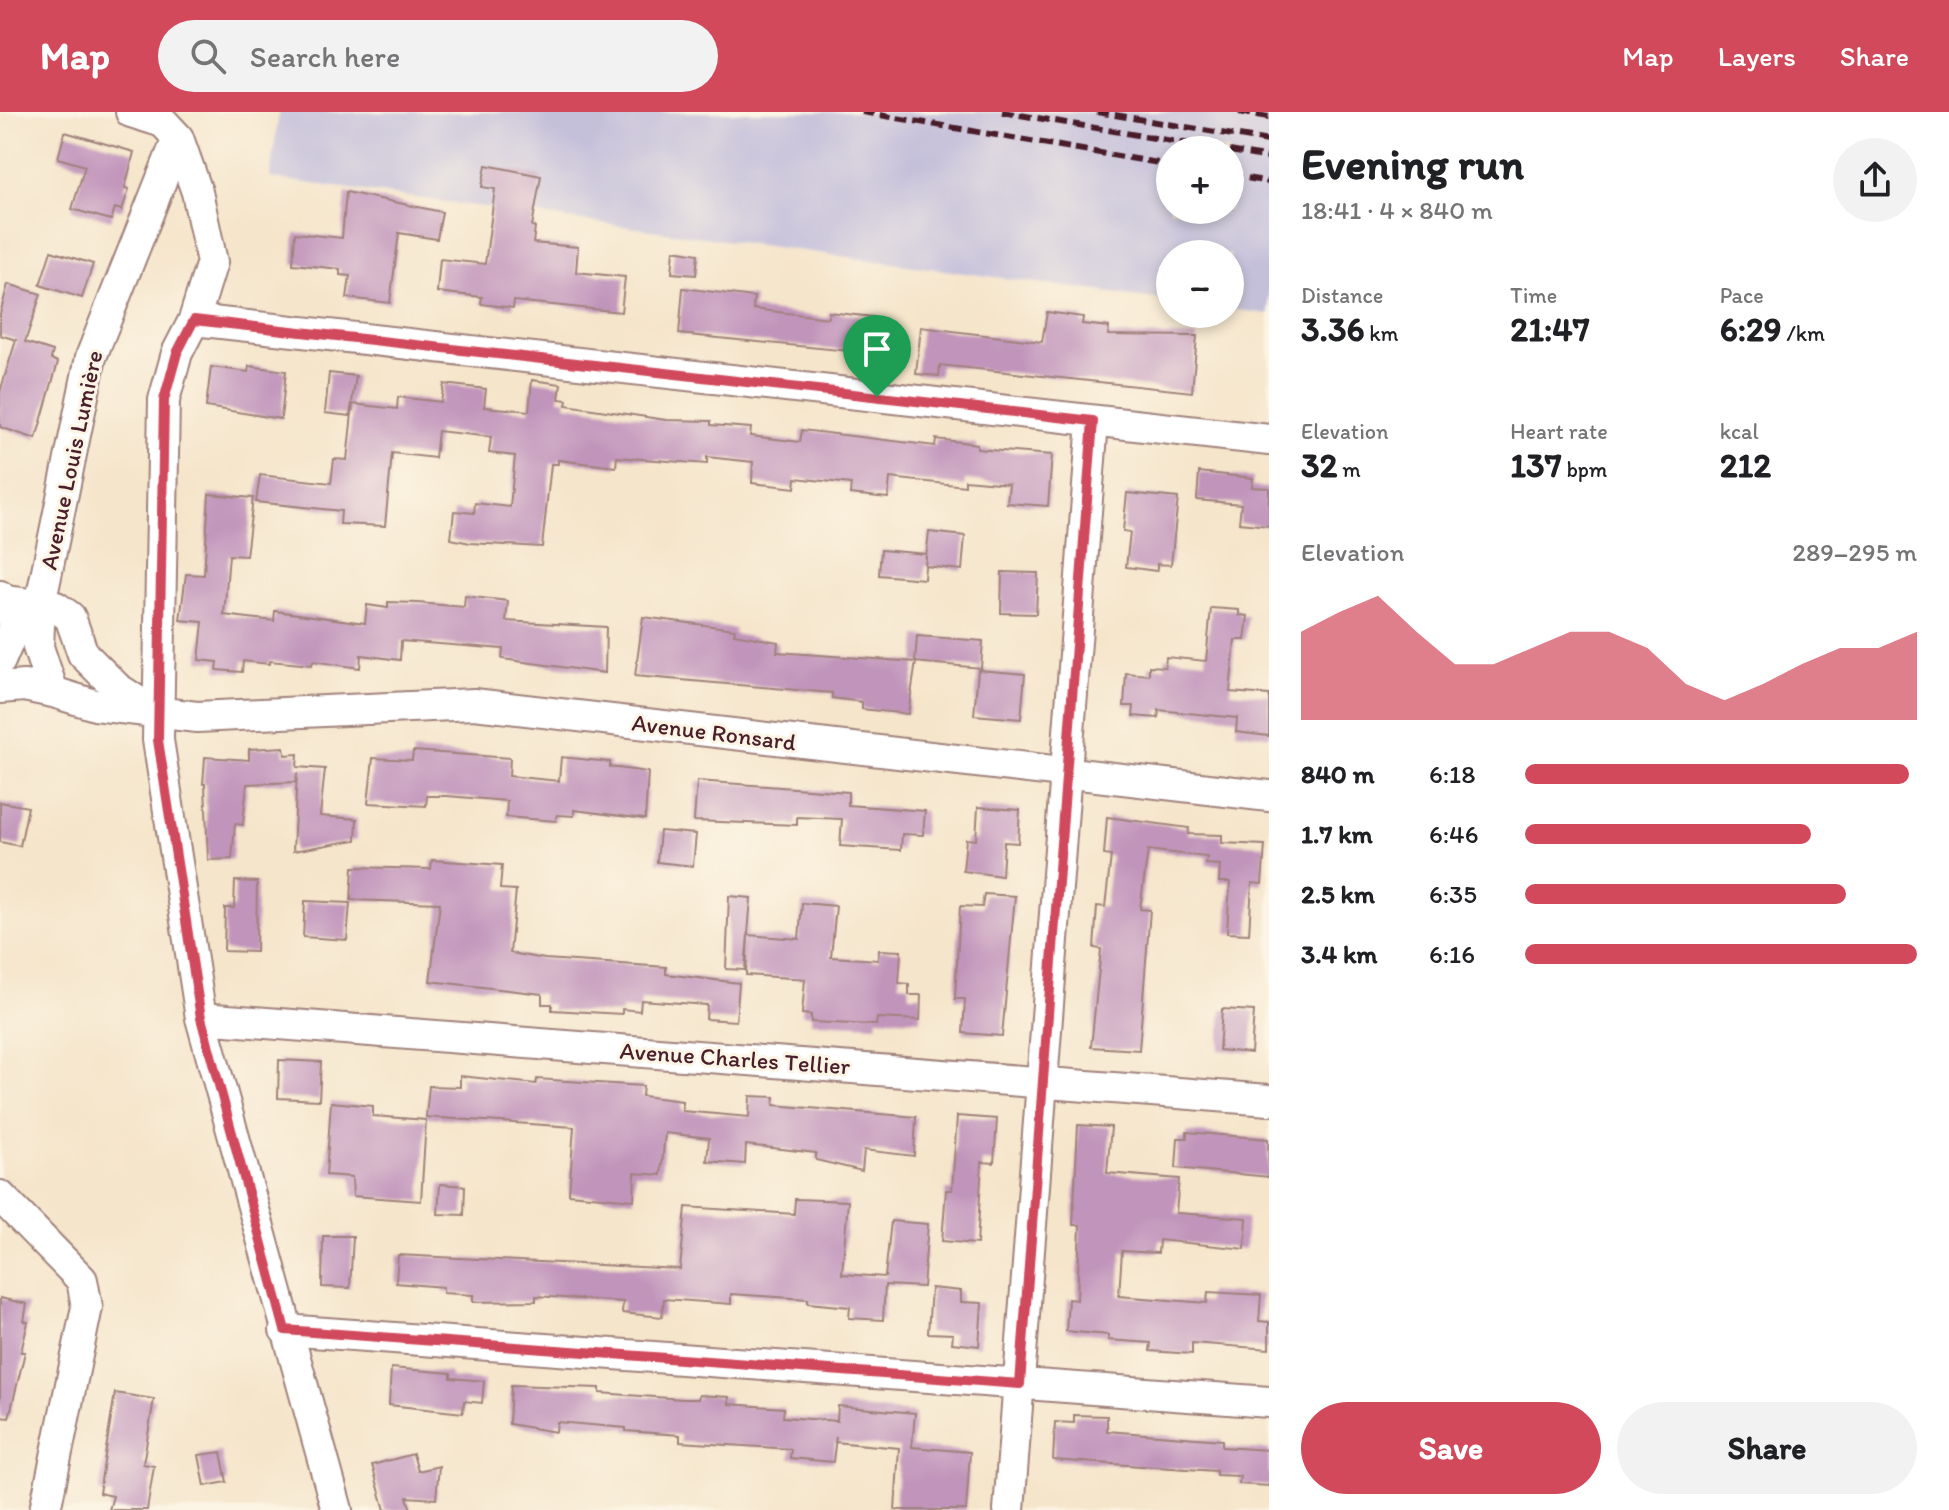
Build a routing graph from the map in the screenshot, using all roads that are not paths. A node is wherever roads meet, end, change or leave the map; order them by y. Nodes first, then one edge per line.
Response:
1 (131, 112) edge
2 (178, 138) junction
3 (194, 320) junction
4 (1093, 421) junction
5 (1269, 440) edge
6 (2, 599) edge
7 (40, 605) junction
8 (0, 661) edge
9 (0, 688) edge
10 (53, 692) junction
11 (158, 714) junction
12 (1066, 772) junction
13 (1269, 796) edge
14 (201, 1018) junction
15 (1043, 1081) junction
16 (1269, 1100) edge
17 (0, 1196) edge
18 (285, 1330) junction
19 (1020, 1384) junction
20 (1269, 1402) edge
21 (45, 1510) edge
22 (337, 1510) edge
23 (1009, 1510) edge

1 - 2 street
2 - 3 street
2 - 7 street, Avenue Louis Lumière
3 - 4 street
3 - 11 street
4 - 5 street
4 - 12 street
6 - 7 street
6 - 8 street
7 - 10 street, Avenue Louis Lumière
7 - 11 street
9 - 10 street, Avenue Ronsard
10 - 11 street, Avenue Ronsard
11 - 12 street, Avenue Ronsard
11 - 14 street
12 - 13 street, Avenue Ronsard
12 - 15 street
14 - 15 street, Avenue Charles Tellier
14 - 18 street
15 - 16 street, Avenue Charles Tellier
15 - 19 street
17 - 21 street
18 - 19 street
18 - 22 street
19 - 20 street
19 - 23 street

